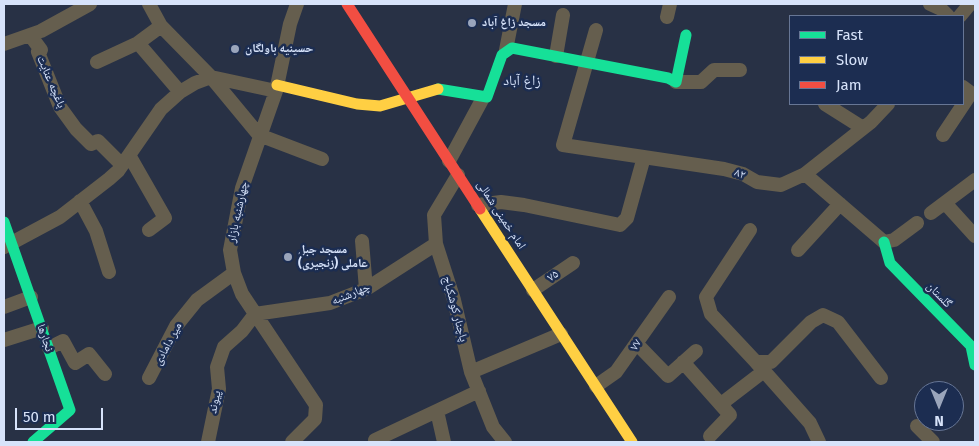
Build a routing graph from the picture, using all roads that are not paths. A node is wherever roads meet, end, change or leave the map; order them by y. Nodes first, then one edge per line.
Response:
1 (90, 4) edge
2 (149, 4) edge
3 (297, 4) edge
4 (347, 4) edge
5 (515, 4) edge
6 (970, 4) edge
7 (934, 5) edge
8 (563, 15) dead end
9 (947, 15) edge
10 (961, 15) edge
11 (161, 26) junction
12 (596, 30) dead end
13 (30, 35) junction
14 (686, 35) dead end
15 (138, 43) junction
16 (4, 44) edge
17 (506, 50) junction
18 (556, 56) junction
19 (97, 62) dead end
20 (586, 62) junction
21 (740, 70) dead end
22 (211, 77) junction
23 (676, 82) junction
24 (276, 88) junction
25 (964, 88) edge
26 (180, 92) junction
27 (483, 98) junction
28 (409, 99) junction
29 (964, 104) edge
30 (827, 105) edge
31 (887, 105) edge
32 (963, 105) edge
33 (862, 128) junction
34 (259, 135) junction
35 (943, 136) dead end
36 (644, 157) junction
37 (322, 159) dead end
38 (126, 160) junction
39 (449, 161) junction
40 (806, 174) junction
41 (458, 175) junction
42 (975, 180) edge
43 (80, 201) junction
44 (944, 203) junction
45 (840, 204) junction
46 (478, 205) junction
47 (931, 213) dead end
48 (4, 222) edge
49 (917, 223) dead end
50 (149, 230) dead end
51 (750, 230) dead end
52 (975, 236) edge
53 (362, 241) dead end
54 (884, 242) junction
55 (436, 244) junction
56 (8, 246) edge
57 (798, 250) dead end
58 (573, 263) dead end
59 (109, 272) dead end
60 (234, 273) junction
61 (366, 289) junction
62 (532, 290) junction
63 (31, 297) junction
64 (668, 297) dead end
65 (4, 307) edge
66 (255, 314) junction
67 (42, 328) junction
68 (561, 334) junction
69 (4, 340) edge
70 (636, 344) junction
71 (973, 344) edge
72 (48, 348) junction
73 (696, 350) dead end
74 (683, 362) junction
75 (975, 365) edge
76 (760, 366) junction
77 (471, 372) junction
78 (105, 374) dead end
79 (149, 378) dead end
80 (881, 378) dead end
81 (596, 386) junction
82 (479, 392) junction
83 (720, 404) junction
84 (437, 411) junction
85 (922, 431) edge
86 (710, 436) dead end
87 (375, 440) dead end
88 (502, 441) edge
89 (34, 442) edge
90 (208, 442) edge
91 (292, 442) edge
92 (444, 442) edge
93 (632, 442) edge
94 (819, 442) edge
95 (933, 442) edge

1 - 13 street
2 - 11 street
3 - 24 street, چهارشنبه بازار
4 - 28 street, امام خمینی شمالی
5 - 17 street
6 - 10 street
7 - 9 street
8 - 18 street
11 - 15 street
11 - 22 street
12 - 20 street
13 - 16 street
13 - 38 street, باغچه عنایت
14 - 23 street
15 - 19 street
15 - 26 street
17 - 18 street
17 - 27 street
18 - 20 street
20 - 23 street
20 - 36 street, ۸۲
21 - 23 street
22 - 24 street
22 - 26 street
22 - 34 street
24 - 28 street
24 - 34 street, چهارشنبه بازار
25 - 29 street
26 - 38 street
27 - 28 street
27 - 39 street
28 - 39 street, امام خمینی شمالی
30 - 33 street
31 - 33 street, ۸۲
32 - 35 street
33 - 40 street, ۸۲
34 - 37 street
34 - 60 street, چهارشنبه بازار
36 - 40 street, ۸۲
36 - 46 street
38 - 43 street
38 - 50 street
39 - 41 street, امام خمینی شمالی
40 - 45 street
41 - 46 street, امام خمینی شمالی
41 - 55 street, پاچنار کوشکباج
42 - 44 street
43 - 56 street
43 - 59 street
44 - 47 street
44 - 52 street
45 - 54 street
45 - 57 street
46 - 62 street, امام خمینی شمالی
48 - 56 street, نجارها
49 - 54 street
51 - 76 street
53 - 61 street
54 - 71 street, گلستان
55 - 61 street, چهارشنبه
55 - 77 street, پاچنار کوشکباج
56 - 63 street, نجارها
58 - 62 street, ۷۵
60 - 66 street, چهارشنبه بازار
60 - 79 street, میر دامادی
61 - 66 street, چهارشنبه
62 - 68 street, امام خمینی شمالی
63 - 65 street
63 - 67 street, نجارها
64 - 70 street, ۷۷
66 - 90 street, پیوند
66 - 91 street, چهارشنبه بازار
67 - 69 street
67 - 72 street, نجارها
68 - 77 street
68 - 81 street, امام خمینی شمالی
70 - 74 street
70 - 81 street, ۷۷
71 - 75 street, گلستان
72 - 78 street
72 - 89 street, نجارها
73 - 74 street
74 - 83 street
76 - 80 street
76 - 83 street
76 - 94 street
77 - 82 street, پاچنار کوشکباج
81 - 93 street, امام خمینی شمالی
82 - 84 street
82 - 88 street, پاچنار کوشکباج
83 - 86 street
84 - 87 street
84 - 92 street
85 - 95 street

